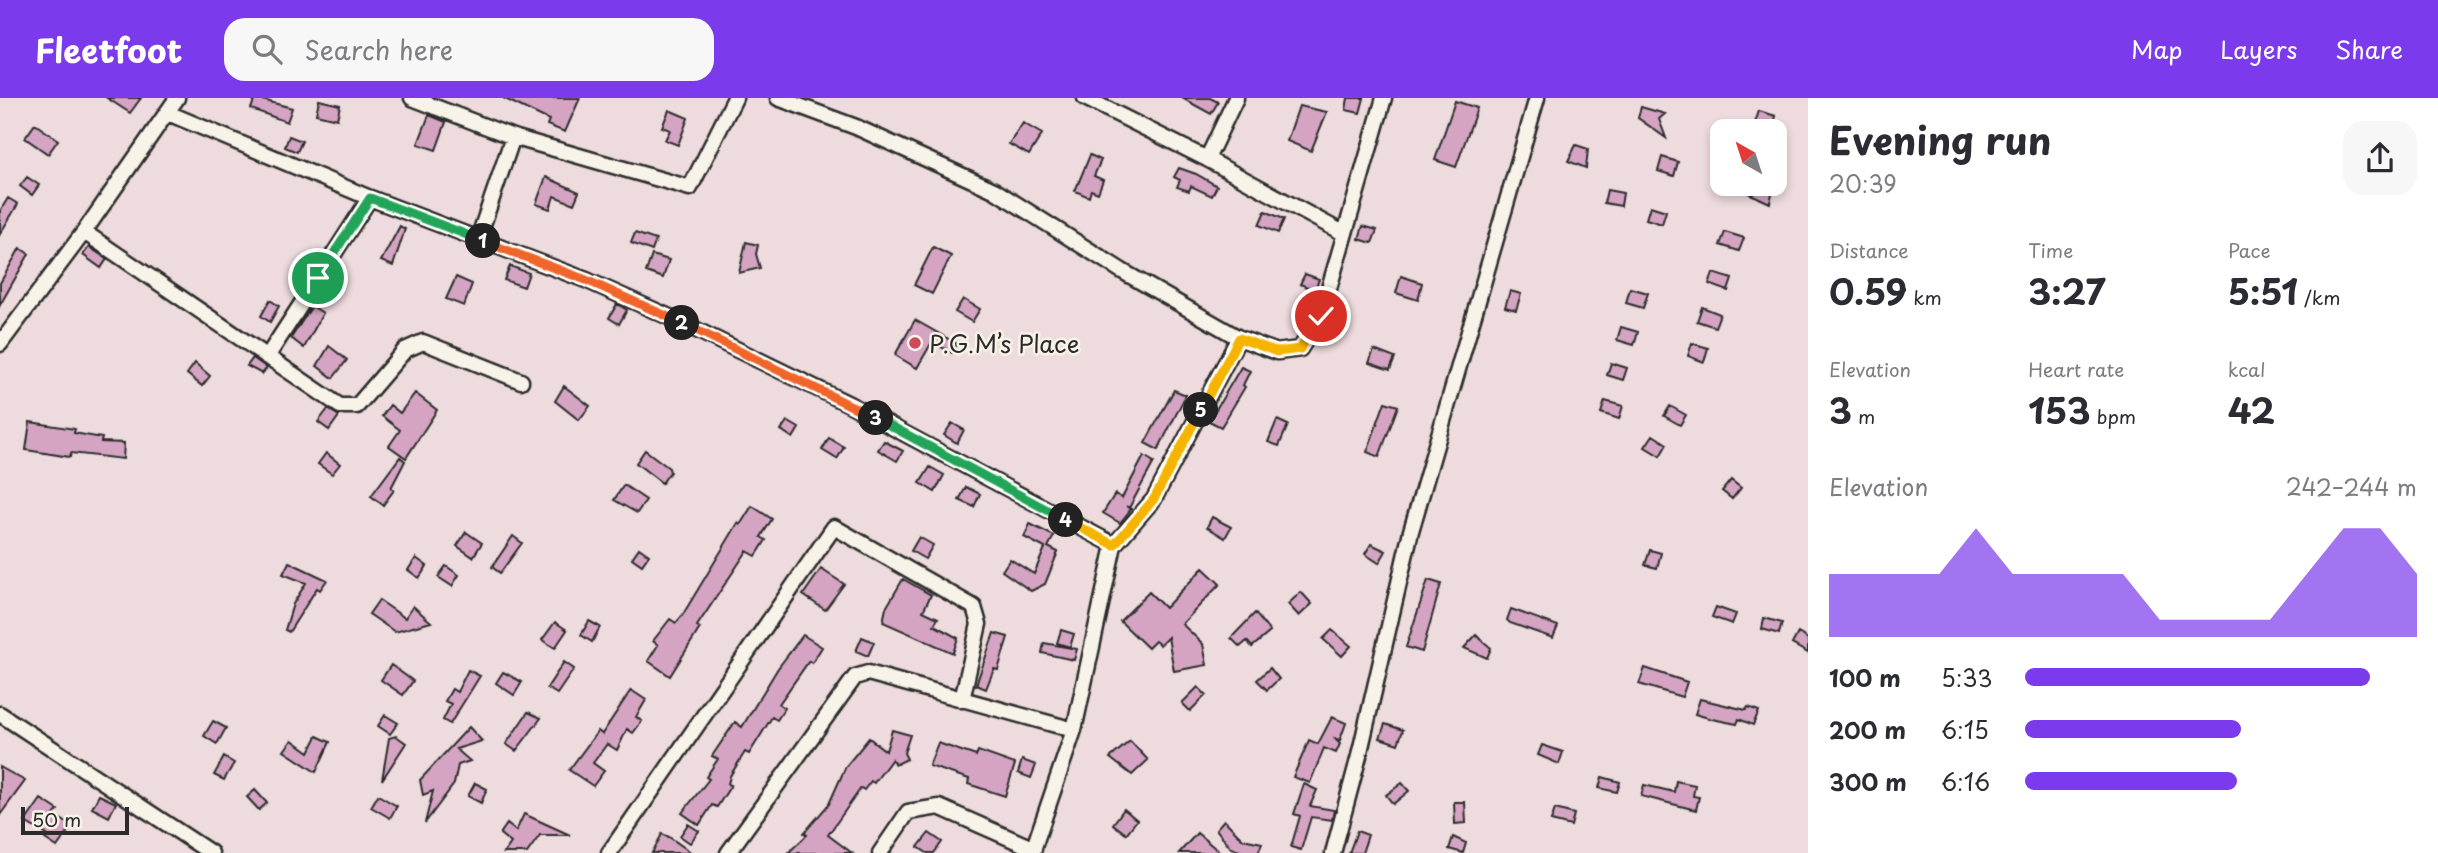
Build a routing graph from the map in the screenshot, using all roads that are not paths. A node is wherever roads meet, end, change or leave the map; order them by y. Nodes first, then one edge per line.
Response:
1 (177, 98) edge
2 (412, 98) edge
3 (735, 98) edge
4 (778, 98) edge
5 (1085, 98) edge
6 (1236, 98) edge
7 (1384, 98) edge
8 (1536, 98) edge
9 (168, 113) junction
10 (513, 137) junction
11 (1207, 159) junction
12 (370, 198) junction
13 (84, 232) junction
14 (1343, 233) junction
15 (478, 239) junction
16 (1239, 338) junction
17 (0, 344) edge
18 (267, 358) junction
19 (521, 381) dead end
20 (1114, 545) junction
21 (962, 700) junction
22 (0, 714) edge
23 (1074, 730) junction
24 (1033, 851) edge
25 (212, 853) edge
26 (609, 853) edge
27 (728, 853) edge
28 (880, 853) edge
29 (1333, 853) edge

1 - 9 street
2 - 10 street
3 - 10 street
4 - 16 street
5 - 11 street
6 - 11 street
7 - 14 street
8 - 29 street
9 - 12 street
9 - 13 street
10 - 15 street
11 - 14 street
12 - 15 street
12 - 18 street
13 - 17 street
13 - 18 street
14 - 16 street
15 - 20 street
16 - 20 street
18 - 19 street
20 - 23 street
21 - 23 street
21 - 26 street
21 - 27 street
22 - 25 street
23 - 24 street
24 - 28 street

